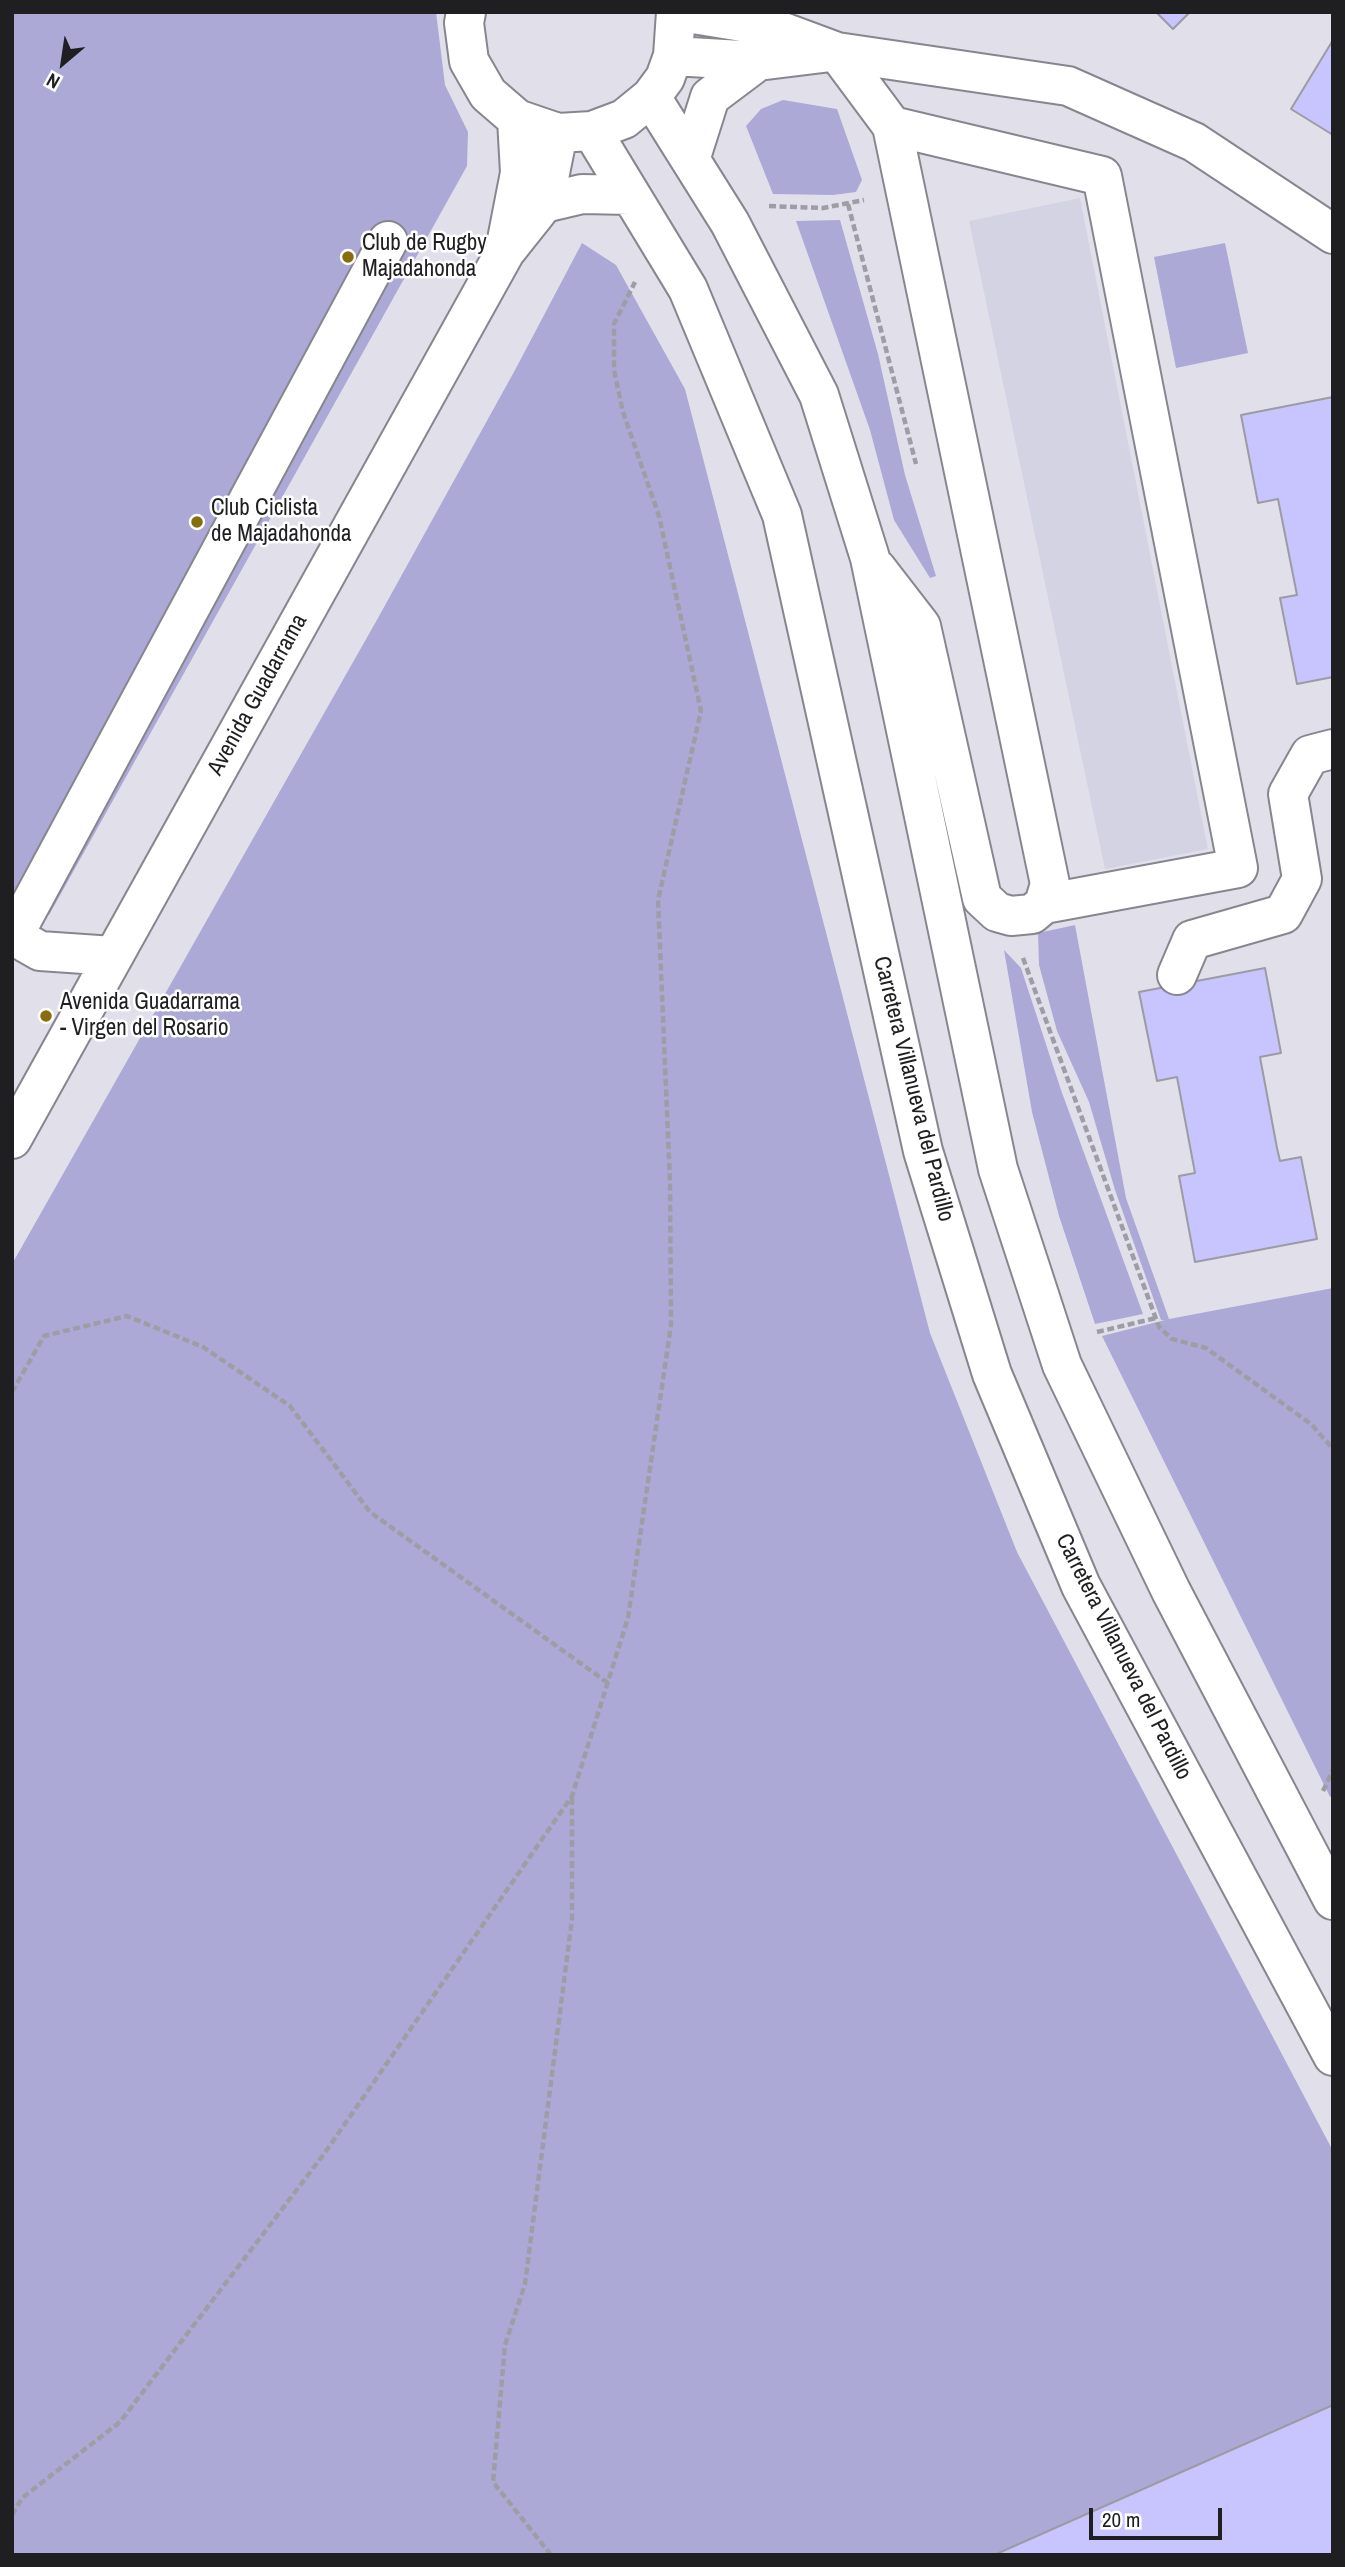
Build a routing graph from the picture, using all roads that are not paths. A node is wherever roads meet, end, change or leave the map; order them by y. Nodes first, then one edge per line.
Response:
1 (466, 12) edge
2 (678, 12) edge
3 (761, 33) edge
4 (837, 52) junction
5 (673, 56) junction
6 (651, 97) junction
7 (517, 119) junction
8 (892, 126) junction
9 (575, 132) junction
10 (691, 156) junction
11 (630, 195) junction
12 (544, 202) junction
13 (1333, 234) edge
14 (388, 241) dead end
15 (505, 251) junction
16 (870, 558) junction
17 (1333, 750) edge
18 (1044, 904) junction
19 (113, 956) junction
20 (1177, 975) dead end
21 (12, 1139) edge
22 (1333, 1900) edge
23 (1333, 2056) edge

1 - 7 street
2 - 3 street
2 - 5 street
3 - 4 street
3 - 5 street
3 - 10 street
4 - 8 street
4 - 13 street
5 - 6 street
6 - 9 street
6 - 10 street
7 - 9 street
7 - 15 street, Avenida Guadarrama
8 - 18 street
8 - 18 street
9 - 11 street, Carretera Villanueva del Pardillo
9 - 12 street, Avenida Guadarrama
10 - 16 street
11 - 12 street
11 - 23 street, Carretera Villanueva del Pardillo
12 - 15 street, Avenida Guadarrama
14 - 19 street
15 - 19 street, Avenida Guadarrama
16 - 18 street
16 - 22 street
17 - 20 street
19 - 21 street, Avenida Guadarrama

